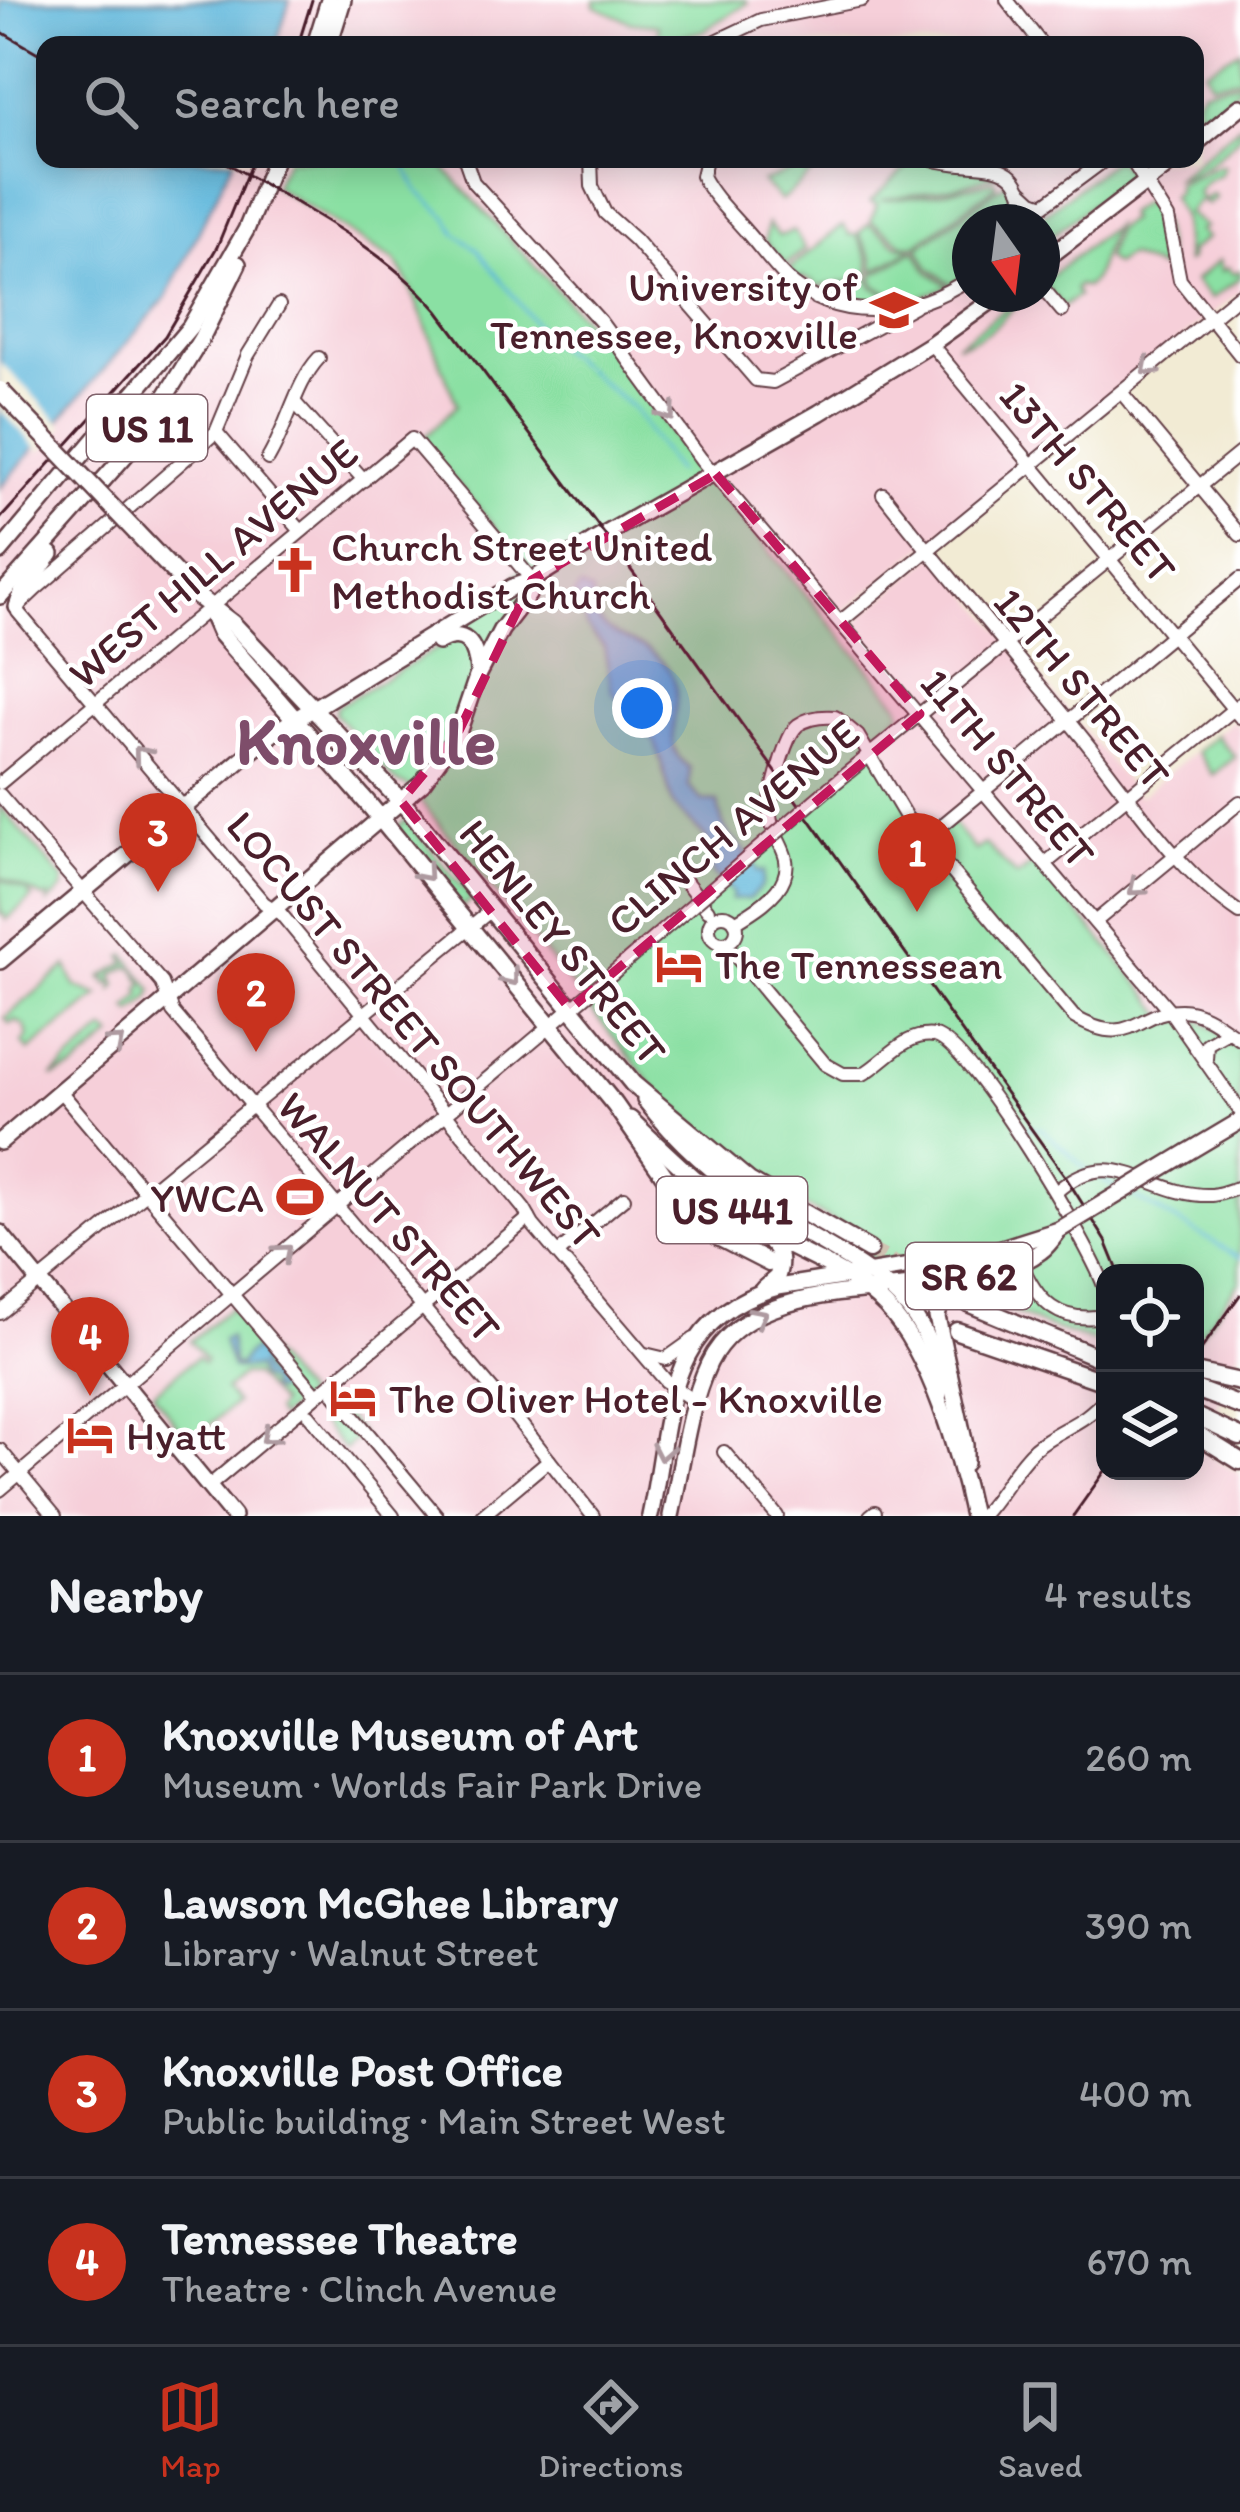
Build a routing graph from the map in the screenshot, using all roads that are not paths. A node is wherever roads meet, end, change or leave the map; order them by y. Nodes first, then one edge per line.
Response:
1 (329, 0) edge
2 (343, 0) edge
3 (862, 0) edge
4 (1007, 0) edge
5 (318, 36) edge
6 (331, 36) edge
7 (727, 36) edge
8 (1035, 36) edge
9 (1240, 107) edge
10 (1204, 137) edge
11 (271, 168) edge
12 (468, 168) edge
13 (591, 168) edge
14 (705, 168) edge
15 (997, 168) edge
16 (1094, 168) edge
17 (1137, 168) edge
18 (1166, 168) edge
19 (1147, 183) junction
20 (1019, 188) junction
21 (1021, 204) edge
22 (246, 230) junction
23 (1060, 247) edge
24 (952, 287) edge
25 (1240, 294) edge
26 (279, 305) dead end
27 (914, 306) junction
28 (1060, 309) edge
29 (1062, 311) dead end
30 (976, 312) edge
31 (1209, 317) junction
32 (931, 344) junction
33 (1240, 356) edge
34 (320, 358) dead end
35 (0, 390) edge
36 (1121, 392) junction
37 (296, 404) junction
38 (216, 432) junction
39 (129, 453) junction
40 (1240, 453) edge
41 (268, 459) dead end
42 (1032, 465) junction
43 (716, 474) junction
44 (364, 480) junction
45 (1200, 486) junction
46 (884, 494) dead end
47 (302, 531) junction
48 (1240, 536) edge
49 (0, 552) edge
50 (928, 552) junction
51 (1111, 560) junction
52 (1240, 579) edge
53 (532, 580) junction
54 (0, 596) edge
55 (203, 602) junction
56 (17, 607) junction
57 (840, 622) junction
58 (1173, 637) junction
59 (1006, 647) junction
60 (394, 662) junction
61 (478, 674) junction
62 (97, 702) junction
63 (313, 708) junction
64 (1238, 710) edge
65 (920, 714) junction
66 (295, 719) junction
67 (1070, 721) junction
68 (871, 753) junction
69 (0, 783) edge
70 (984, 790) junction
71 (1128, 794) junction
72 (0, 795) edge
73 (401, 802) junction
74 (1240, 802) edge
75 (184, 807) junction
76 (379, 819) junction
77 (946, 822) dead end
78 (1176, 854) junction
79 (1046, 863) junction
80 (686, 883) dead end
81 (81, 892) junction
82 (271, 909) junction
83 (491, 910) junction
84 (708, 910) dead end
85 (1240, 913) edge
86 (1096, 921) junction
87 (736, 927) junction
88 (470, 928) junction
89 (719, 943) junction
90 (0, 961) edge
91 (740, 962) junction
92 (166, 998) junction
93 (570, 1010) junction
94 (1170, 1011) junction
95 (365, 1015) junction
96 (551, 1028) junction
97 (1234, 1035) edge
98 (1207, 1064) junction
99 (633, 1084) junction
100 (59, 1091) junction
101 (615, 1105) junction
102 (251, 1107) junction
103 (1240, 1111) edge
104 (446, 1114) junction
105 (1240, 1121) edge
106 (0, 1142) edge
107 (702, 1186) junction
108 (1240, 1187) edge
109 (1056, 1192) junction
110 (146, 1194) junction
111 (624, 1198) dead end
112 (336, 1206) junction
113 (529, 1218) junction
114 (0, 1233) edge
115 (869, 1250) tunnel mouth
116 (558, 1253) junction
117 (1017, 1253) junction
118 (770, 1263) dead end
119 (1096, 1267) edge
120 (871, 1272) junction
121 (982, 1274) junction
122 (848, 1275) junction
123 (40, 1282) junction
124 (890, 1287) junction
125 (866, 1291) junction
126 (757, 1293) junction
127 (230, 1296) junction
128 (968, 1303) tunnel mouth
129 (423, 1307) junction
130 (0, 1313) edge
131 (1096, 1317) edge
132 (1031, 1330) junction
133 (957, 1331) dead end
134 (695, 1338) junction
135 (1096, 1348) edge
136 (643, 1353) junction
137 (1096, 1356) edge
138 (1204, 1374) edge
139 (1240, 1382) edge
140 (124, 1383) junction
141 (1096, 1385) edge
142 (674, 1388) junction
143 (1204, 1392) edge
144 (334, 1394) dead end
145 (317, 1396) junction
146 (1096, 1396) edge
147 (939, 1397) junction
148 (697, 1403) junction
149 (1240, 1406) edge
150 (309, 1415) dead end
151 (1204, 1420) edge
152 (1240, 1438) edge
153 (1204, 1439) edge
154 (0, 1450) edge
155 (724, 1452) dead end
156 (549, 1460) junction
157 (1240, 1461) edge
158 (19, 1472) junction
159 (965, 1484) junction
160 (209, 1486) junction
161 (0, 1490) edge
162 (229, 1514) edge
163 (771, 1514) edge
164 (55, 1516) edge
165 (393, 1516) edge
166 (437, 1516) edge
167 (482, 1516) edge
168 (593, 1516) edge
169 (650, 1516) edge
170 (670, 1516) edge
171 (977, 1516) edge

1 - 5 main road
2 - 6 main road
3 - 7 street
4 - 8 street
9 - 10 main road
11 - 22 main road, US 11
12 -> 43 street, 11TH STREET
13 - 27 street
14 - 27 street
15 - 20 street
16 - 20 street
17 - 19 street
18 - 19 main road
19 - 23 main road
19 - 31 street
20 - 21 street
22 - 39 main road, US 11
22 - 49 main road, US 11
24 - 27 street
25 - 31 street
26 - 38 street
28 - 29 street
30 - 32 main road
31 - 33 street
31 -> 36 street
32 - 42 street, 13TH STREET
32 - 43 main road
34 - 37 street
35 - 55 highway, HENLEY STREET / US 441, bridge
36 - 42 street
36 - 45 street
37 - 41 street
37 - 44 street
38 - 47 street
38 - 56 street
39 - 54 main road, US 11
39 - 56 main road
40 - 45 street, CLINCH AVENUE
42 - 50 street
42 - 51 street, 13TH STREET
43 - 53 main road
43 - 57 street, 11TH STREET
44 - 47 street, WEST HILL AVENUE
44 - 53 street, WEST HILL AVENUE
45 - 48 street
45 - 51 street, CLINCH AVENUE
46 - 50 street, 12TH STREET
47 - 55 street, WEST HILL AVENUE
50 - 57 street
50 - 59 street, 12TH STREET
51 - 58 street, 13TH STREET
51 - 59 street, CLINCH AVENUE
52 - 58 street
53 - 60 main road
53 - 61 main road
55 - 62 street, WEST HILL AVENUE
55 - 63 highway, HENLEY STREET
55 - 66 highway, HENLEY STREET / US 441
56 - 62 street, LOCUST STREET SOUTHWEST
57 - 65 street, 11TH STREET
58 - 64 street, 13TH STREET
58 - 67 street
59 - 65 street, CLINCH AVENUE
59 - 67 street, 12TH STREET
60 - 61 main road
60 - 63 main road
61 - 73 main road
62 - 69 street, WEST HILL AVENUE
75 -> 62 street, LOCUST STREET SOUTHWEST
63 - 66 main road
63 - 73 highway, HENLEY STREET / US 441
64 - 71 street
65 - 68 street, CLINCH AVENUE
65 - 70 street, 11TH STREET
66 - 75 main road
66 - 76 highway, HENLEY STREET / US 441
67 - 70 street
67 - 71 street, 12TH STREET
68 - 87 street
68 - 93 street, CLINCH AVENUE, bridge
68 - 94 street
70 - 77 street
70 - 79 street, 11TH STREET
71 - 78 street, 12TH STREET
71 - 79 street
72 - 81 street, WALNUT STREET
73 - 76 main road
73 - 83 highway, HENLEY STREET / US 441
74 - 78 street
75 - 81 main road
75 - 82 street, LOCUST STREET SOUTHWEST
76 - 82 main road
76 -> 88 highway, HENLEY STREET / US 441
78 - 85 street, 12TH STREET
78 -> 86 street
79 - 86 street, 11TH STREET
80 - 84 street
81 - 90 main road
81 - 92 street, WALNUT STREET
82 - 92 main road
82 - 95 street, LOCUST STREET SOUTHWEST
83 - 88 street
83 - 93 highway, HENLEY STREET / US 441
86 - 94 street, 11TH STREET
87 - 89 street
87 - 89 street
87 - 91 street
88 - 95 street
88 -> 96 highway, HENLEY STREET / US 441
89 - 91 street
91 - 109 street
100 -> 92 main road
92 - 102 street, WALNUT STREET
93 - 96 street, CLINCH AVENUE
93 - 99 highway, HENLEY STREET / US 441
94 - 97 street
94 - 98 street, 11TH STREET
95 - 102 street
95 - 104 street, LOCUST STREET SOUTHWEST
96 - 101 highway, HENLEY STREET / US 441
96 - 104 street, CLINCH AVENUE
97 - 98 street
98 - 103 street, 11TH STREET
99 - 115 highway
99 - 120 main road, HENLEY STREET / US 441
100 - 106 main road
100 - 110 street
101 - 107 main road, HENLEY STREET / US 441
101 - 118 highway
102 - 110 street
102 - 112 street, WALNUT STREET
104 - 112 street, CLINCH AVENUE
104 - 113 street, LOCUST STREET SOUTHWEST
105 - 117 main road, SR 62, bridge
107 - 122 main road, HENLEY STREET / US 441
107 - 126 main road
108 - 109 street
109 - 119 street
110 - 123 street
110 - 127 street
111 - 116 street
127 -> 112 street, CLINCH AVENUE
112 - 129 street, WALNUT STREET
113 - 116 street, LOCUST STREET SOUTHWEST
113 - 129 street
114 - 123 main road
116 - 136 street, LOCUST STREET SOUTHWEST
117 - 120 main road, SR 62
117 - 121 main road, SR 62
117 - 131 street
120 - 122 main road, SR 62
120 - 124 main road, HENLEY STREET / US 441
121 - 124 main road, SR 62
121 - 159 main road
122 - 125 main road, HENLEY STREET / US 441
122 - 126 main road
123 - 130 street
123 - 140 main road
124 - 125 main road, SR 62
124 - 147 main road, US 441
125 - 147 main road, US 441
148 -> 125 main road
126 - 134 main road
127 - 140 street, CLINCH AVENUE
127 - 145 street
128 - 132 highway
129 - 145 street
129 - 156 street, WALNUT STREET
132 - 135 highway
132 - 137 highway
133 - 141 highway
134 - 136 street
134 - 142 main road
136 - 142 street, LOCUST STREET SOUTHWEST
138 - 139 highway
140 - 158 street, CLINCH AVENUE
140 - 160 main road
142 - 148 street, LOCUST STREET SOUTHWEST
142 -> 169 main road
143 - 149 highway
144 - 166 street
145 -> 160 street
146 - 171 street
147 - 159 main road, US 441
148 - 170 main road
150 - 165 street
151 - 152 highway
153 - 157 highway
154 - 158 street
155 - 163 street
156 - 167 street
156 - 168 street, WALNUT STREET
158 - 161 street, CLINCH AVENUE
158 - 164 street
159 - 171 main road, US 441
160 - 162 main road

